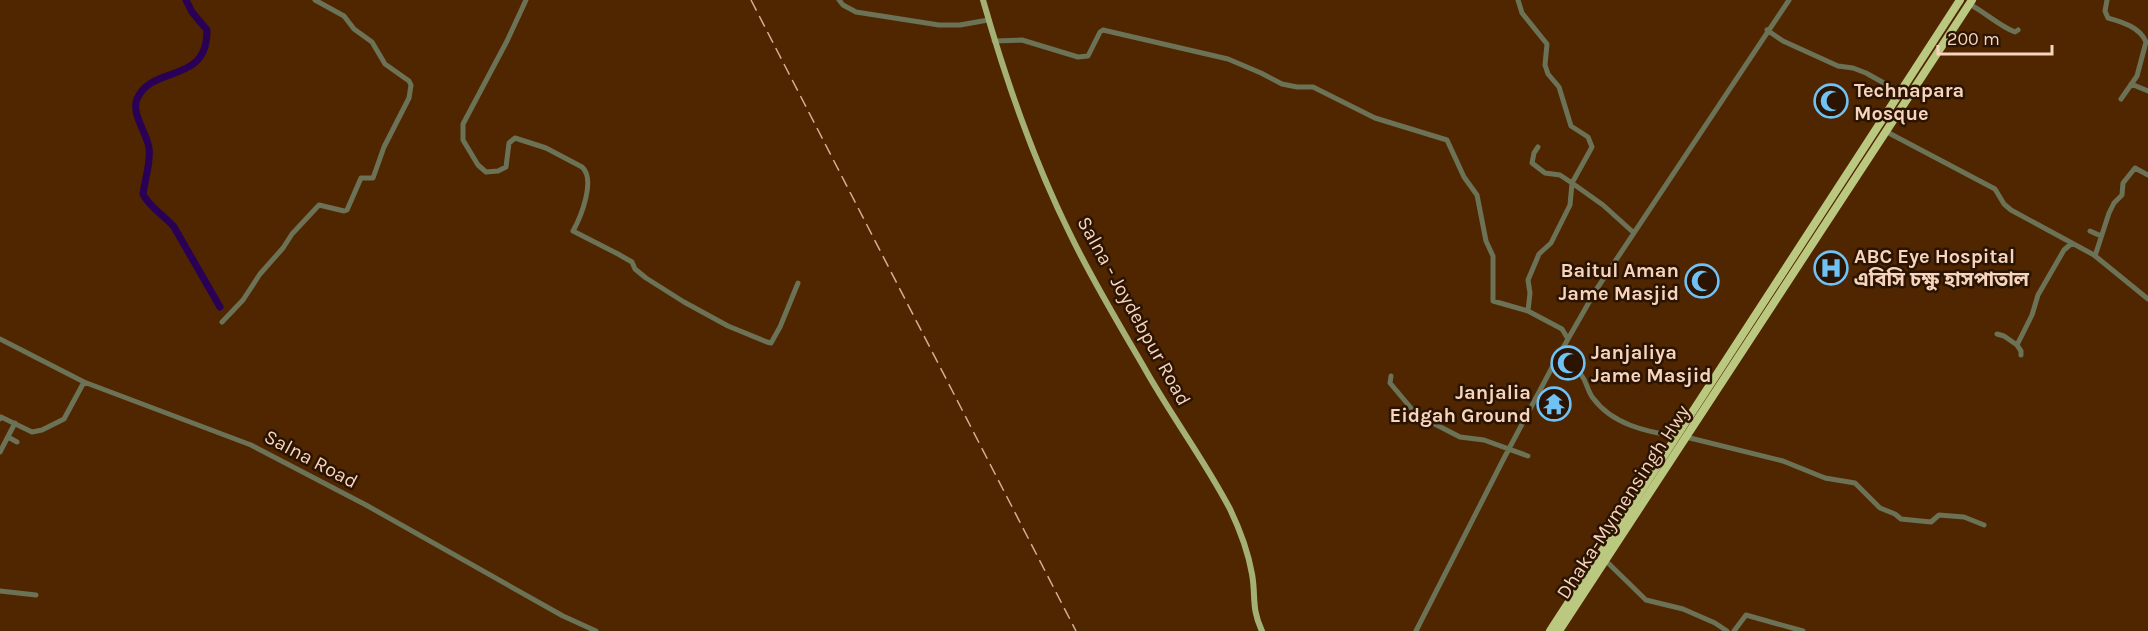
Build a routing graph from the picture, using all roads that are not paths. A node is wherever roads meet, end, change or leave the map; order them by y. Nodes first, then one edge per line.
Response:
1 (315, 0) edge
2 (526, 0) edge
3 (839, 0) edge
4 (983, 0) edge
5 (1518, 0) edge
6 (1789, 0) edge
7 (1960, 0) edge
8 (2106, 0) edge
9 (1970, 2) edge
10 (988, 20) junction
11 (1767, 30) junction
12 (2018, 30) dead end
13 (994, 41) junction
14 (2146, 55) edge
15 (2132, 84) junction
16 (2148, 91) edge
17 (1900, 92) junction
18 (2121, 99) dead end
19 (1885, 131) junction
20 (1538, 147) dead end
21 (2148, 175) edge
22 (1572, 183) junction
23 (2090, 231) dead end
24 (1634, 232) junction
25 (2101, 236) junction
26 (2072, 243) junction
27 (2095, 256) junction
28 (798, 283) dead end
29 (2148, 299) edge
30 (1528, 311) junction
31 (222, 322) dead end
32 (1997, 334) dead end
33 (0, 339) edge
34 (1568, 339) junction
35 (2017, 345) junction
36 (2021, 355) dead end
37 (1556, 360) junction
38 (1391, 376) dead end
39 (84, 382) junction
40 (0, 419) edge
41 (15, 423) junction
42 (1676, 436) junction
43 (1686, 436) junction
44 (8, 437) junction
45 (17, 442) dead end
46 (1509, 449) junction
47 (0, 452) edge
48 (1528, 456) dead end
49 (1984, 525) dead end
50 (1605, 560) junction
51 (0, 591) edge
52 (36, 595) dead end
53 (596, 631) edge
54 (1262, 631) edge
55 (1416, 631) edge
56 (1551, 631) edge
57 (1558, 631) edge
58 (1727, 631) edge
59 (1734, 631) edge
60 (1803, 631) edge

1 - 31 street
2 - 28 street
3 - 10 street
4 - 10 main road, Salna - Joydebpur Road
5 - 22 street
6 - 11 street
7 - 17 highway, Dhaka-Mymensingh Hwy
8 - 14 street
9 - 12 street
9 - 19 highway, Dhaka-Mymensingh Hwy
10 - 13 main road, Salna - Joydebpur Road
11 - 17 street
11 - 24 street
13 - 30 street
13 - 54 main road, Salna - Joydebpur Road
14 - 15 street
15 - 16 street
15 - 18 street
17 - 42 highway, Dhaka-Mymensingh Hwy
19 - 26 street
19 - 43 highway, Dhaka-Mymensingh Hwy
20 - 22 street
21 - 25 street
22 - 24 street
22 - 30 street
23 - 25 street
24 - 34 street
25 - 27 street
26 - 27 street
26 - 35 street
27 - 29 street
30 - 34 street
32 - 35 street
33 - 39 street, Salna Road
34 - 37 street
35 - 36 street
37 - 42 street
37 - 46 street
38 - 46 street
39 - 41 street
39 - 53 street, Salna Road
40 - 41 street
41 - 44 street
42 - 56 highway, Dhaka-Mymensingh Hwy
43 - 49 street
43 - 50 highway, Dhaka-Mymensingh Hwy
44 - 45 street
44 - 47 street
46 - 48 street
46 - 55 street
50 - 57 highway, Dhaka-Mymensingh Hwy
50 - 58 street
51 - 52 street
59 - 60 street

